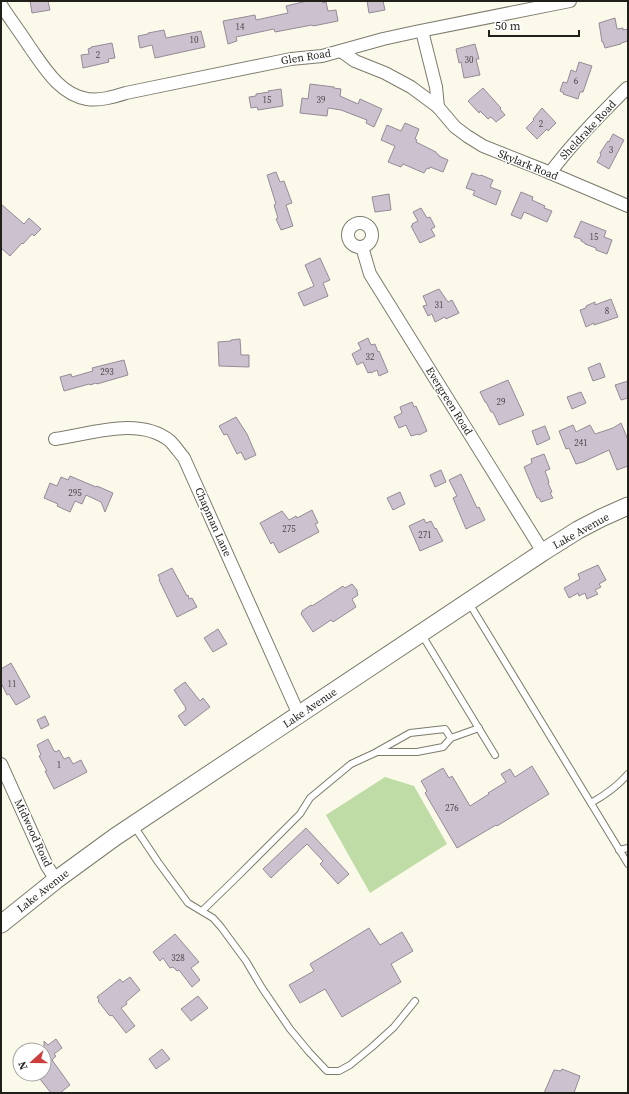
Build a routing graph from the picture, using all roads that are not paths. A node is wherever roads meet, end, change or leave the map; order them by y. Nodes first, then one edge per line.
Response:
1 (570, 1) edge
2 (1, 5) edge
3 (422, 31) junction
4 (341, 51) junction
5 (628, 88) edge
6 (438, 107) junction
7 (550, 173) junction
8 (628, 206) edge
9 (362, 247) dead end
10 (55, 438) dead end
11 (628, 506) edge
12 (543, 552) junction
13 (469, 602) junction
14 (421, 633) junction
15 (299, 715) junction
16 (479, 728) junction
17 (451, 738) junction
18 (377, 752) junction
19 (495, 755) dead end
20 (1, 764) edge
21 (628, 774) edge
22 (591, 803) junction
23 (133, 825) junction
24 (628, 848) edge
25 (619, 850) junction
26 (628, 864) edge
27 (56, 880) junction
28 (202, 911) junction
29 (1, 924) edge
30 (415, 1001) dead end

1 - 3 street, Glen Road
2 - 4 street, Glen Road
3 - 4 street, Glen Road
3 - 6 street
4 - 6 street, Skylark Road
5 - 7 street, Sheldrake Road
6 - 7 street, Skylark Road
7 - 8 street, Skylark Road
9 - 12 street, Evergreen Road
10 - 15 street, Chapman Lane
11 - 12 main road, Lake Avenue
12 - 13 main road, Lake Avenue
13 - 14 main road, Lake Avenue
13 - 22 lane
14 - 15 main road, Lake Avenue
14 - 16 lane
15 - 23 main road, Lake Avenue
16 - 17 lane
16 - 19 lane
17 - 18 lane
17 - 18 lane
18 - 28 lane
20 - 27 street, Midwood Road
21 - 22 lane
22 - 25 lane
23 - 27 main road, Lake Avenue
23 - 28 lane
24 - 25 lane
25 - 26 lane
27 - 29 main road, Lake Avenue
28 - 30 lane

